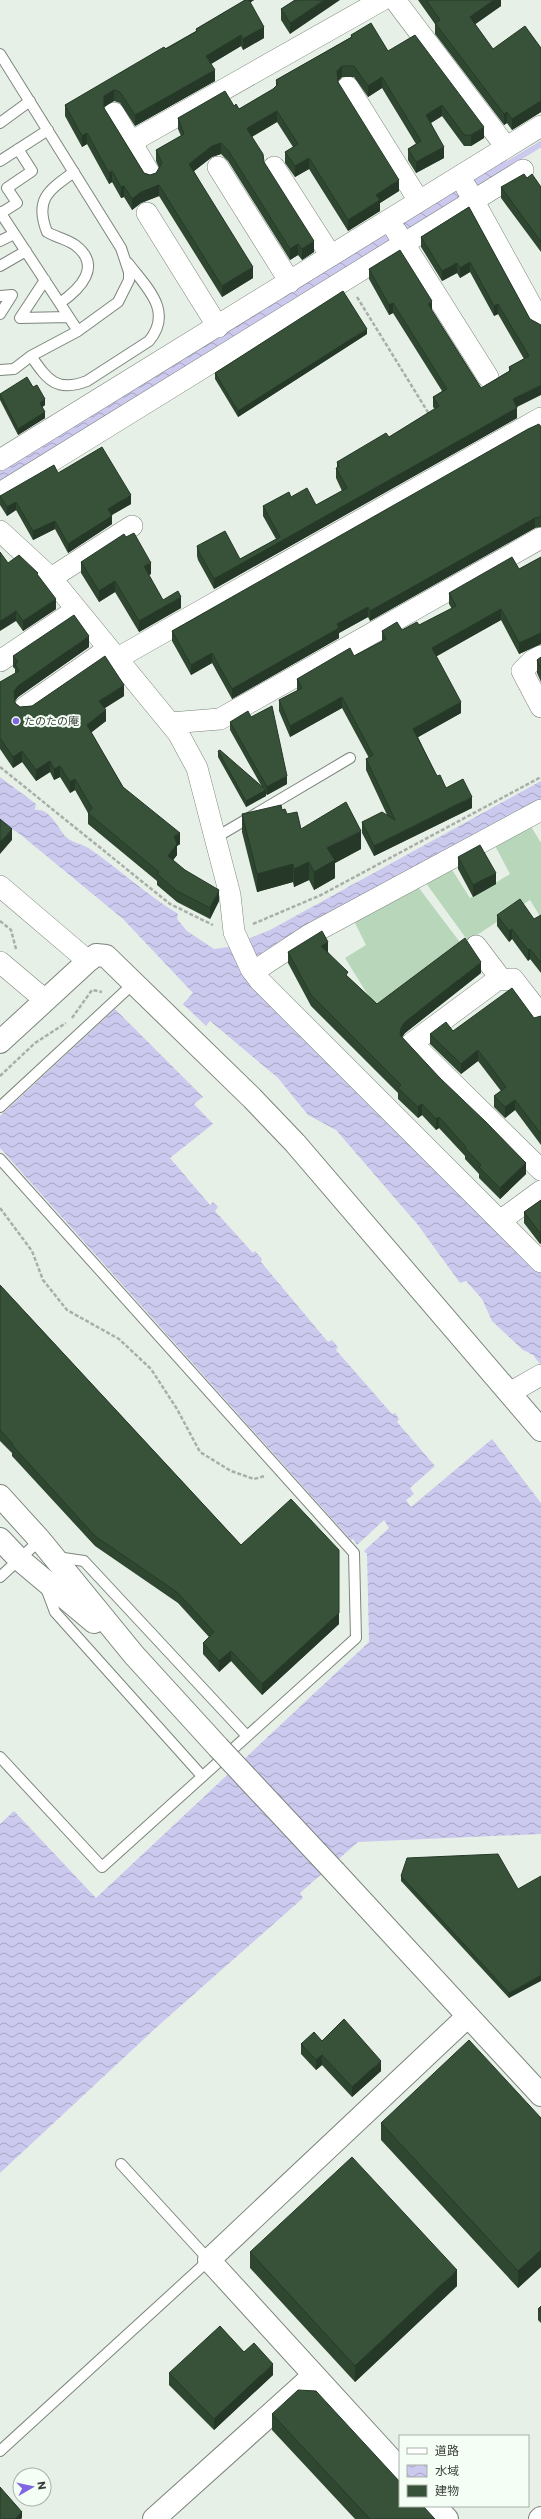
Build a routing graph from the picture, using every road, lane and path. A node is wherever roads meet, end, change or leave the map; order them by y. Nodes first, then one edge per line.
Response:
1 (382, 0) edge
2 (395, 0) edge
3 (2, 60) edge
4 (348, 87) dead end
5 (30, 101) junction
6 (114, 113) dead end
7 (0, 123) edge
8 (541, 126) edge
9 (48, 130) junction
10 (131, 142) junction
11 (506, 147) junction
12 (18, 149) junction
13 (0, 161) edge
14 (274, 167) dead end
15 (218, 168) dead end
16 (522, 170) dead end
17 (74, 172) junction
18 (150, 174) edge
19 (467, 188) junction
20 (419, 201) junction
21 (1, 213) edge
22 (147, 213) dead end
23 (397, 232) junction
24 (14, 234) junction
25 (0, 241) edge
26 (26, 250) junction
27 (331, 256) junction
28 (126, 260) junction
29 (0, 266) edge
30 (347, 279) junction
31 (45, 280) junction
32 (290, 282) junction
33 (0, 296) edge
34 (60, 303) junction
35 (0, 314) edge
36 (69, 317) junction
37 (541, 323) edge
38 (218, 327) junction
39 (78, 331) junction
40 (31, 356) junction
41 (0, 370) edge
42 (488, 377) dead end
43 (429, 414) edge
44 (541, 418) edge
45 (0, 460) edge
46 (0, 494) edge
47 (132, 526) dead end
48 (0, 531) edge
49 (541, 538) edge
50 (51, 578) junction
51 (76, 610) junction
52 (112, 654) junction
53 (541, 656) edge
54 (0, 661) edge
55 (25, 707) edge
56 (541, 707) edge
57 (170, 723) junction
58 (350, 758) dead end
59 (0, 767) edge
60 (541, 777) edge
61 (541, 810) edge
62 (216, 838) junction
63 (0, 886) edge
64 (236, 937) junction
65 (476, 946) dead end
66 (88, 961) junction
67 (0, 962) edge
68 (252, 970) junction
69 (501, 979) junction
70 (135, 982) junction
71 (45, 1000) junction
72 (114, 1000) junction
73 (541, 1015) edge
74 (0, 1042) edge
75 (35, 1043) dead end
76 (0, 1107) edge
77 (0, 1159) edge
78 (541, 1170) edge
79 (541, 1191) edge
80 (0, 1208) edge
81 (500, 1222) junction
82 (541, 1262) edge
83 (541, 1375) edge
84 (511, 1392) junction
85 (541, 1430) edge
86 (282, 1473) junction
87 (0, 1496) edge
88 (0, 1539) edge
89 (47, 1548) junction
90 (19, 1560) junction
91 (0, 1577) edge
92 (42, 1579) junction
93 (134, 1655) junction
94 (247, 1736) junction
95 (0, 1757) edge
96 (202, 1776) junction
97 (468, 2016) junction
98 (541, 2095) edge
99 (121, 2164) dead end
100 (209, 2260) junction
101 (313, 2376) junction
102 (0, 2451) edge
103 (399, 2468) edge
104 (436, 2507) edge
105 (154, 2519) edge
106 (447, 2519) edge

1 - 10 street
2 - 11 street
3 - 5 lane
4 - 20 street
5 - 7 lane
5 - 9 lane
6 - 10 street
8 - 11 street
9 - 12 lane
9 - 17 lane
10 - 18 street
11 - 19 street
12 - 13 lane
12 - 21 lane
14 - 27 street
15 - 32 street
16 - 19 street
17 - 28 lane
17 - 34 lane
19 - 20 street
19 - 23 street
19 - 37 street
20 - 23 street
21 - 24 lane
22 - 38 street
23 - 27 street
23 - 30 street
23 - 42 street
24 - 25 lane
24 - 26 lane
26 - 29 lane
26 - 31 lane
27 - 32 street
28 - 39 lane
28 - 40 lane
30 - 43 path
30 - 46 street
31 - 34 lane
31 - 36 lane
32 - 38 street
33 - 35 lane
34 - 36 lane
36 - 39 lane
38 - 45 street
39 - 40 lane
40 - 41 lane
44 - 52 street
47 - 50 street
48 - 50 street
49 - 57 street
50 - 51 street
51 - 52 street
51 - 54 street
52 - 55 street
52 - 57 street
53 - 56 street
57 - 62 street
58 - 62 lane
59 - 64 path
60 - 64 path
61 - 68 street
62 - 64 street
63 - 66 street
64 - 68 street
65 - 69 street
66 - 70 street
66 - 71 street
67 - 71 street
68 - 81 street
69 - 73 street
69 - 78 street
70 - 72 lane
70 - 84 street
71 - 74 street
72 - 75 path
72 - 76 lane
77 - 86 lane
79 - 81 street
80 - 86 path
81 - 82 street
83 - 84 street
84 - 85 street
86 - 94 lane
87 - 89 street
88 - 90 street
89 - 90 lane
89 - 93 street
89 - 94 lane
90 - 91 lane
90 - 92 street
92 - 93 street
92 - 96 lane
93 - 97 street, bridge
94 - 96 lane
95 - 96 lane
97 - 98 street
97 - 100 street
99 - 100 lane
100 - 101 street
100 - 102 lane
101 - 103 street
101 - 105 street
104 - 106 street

